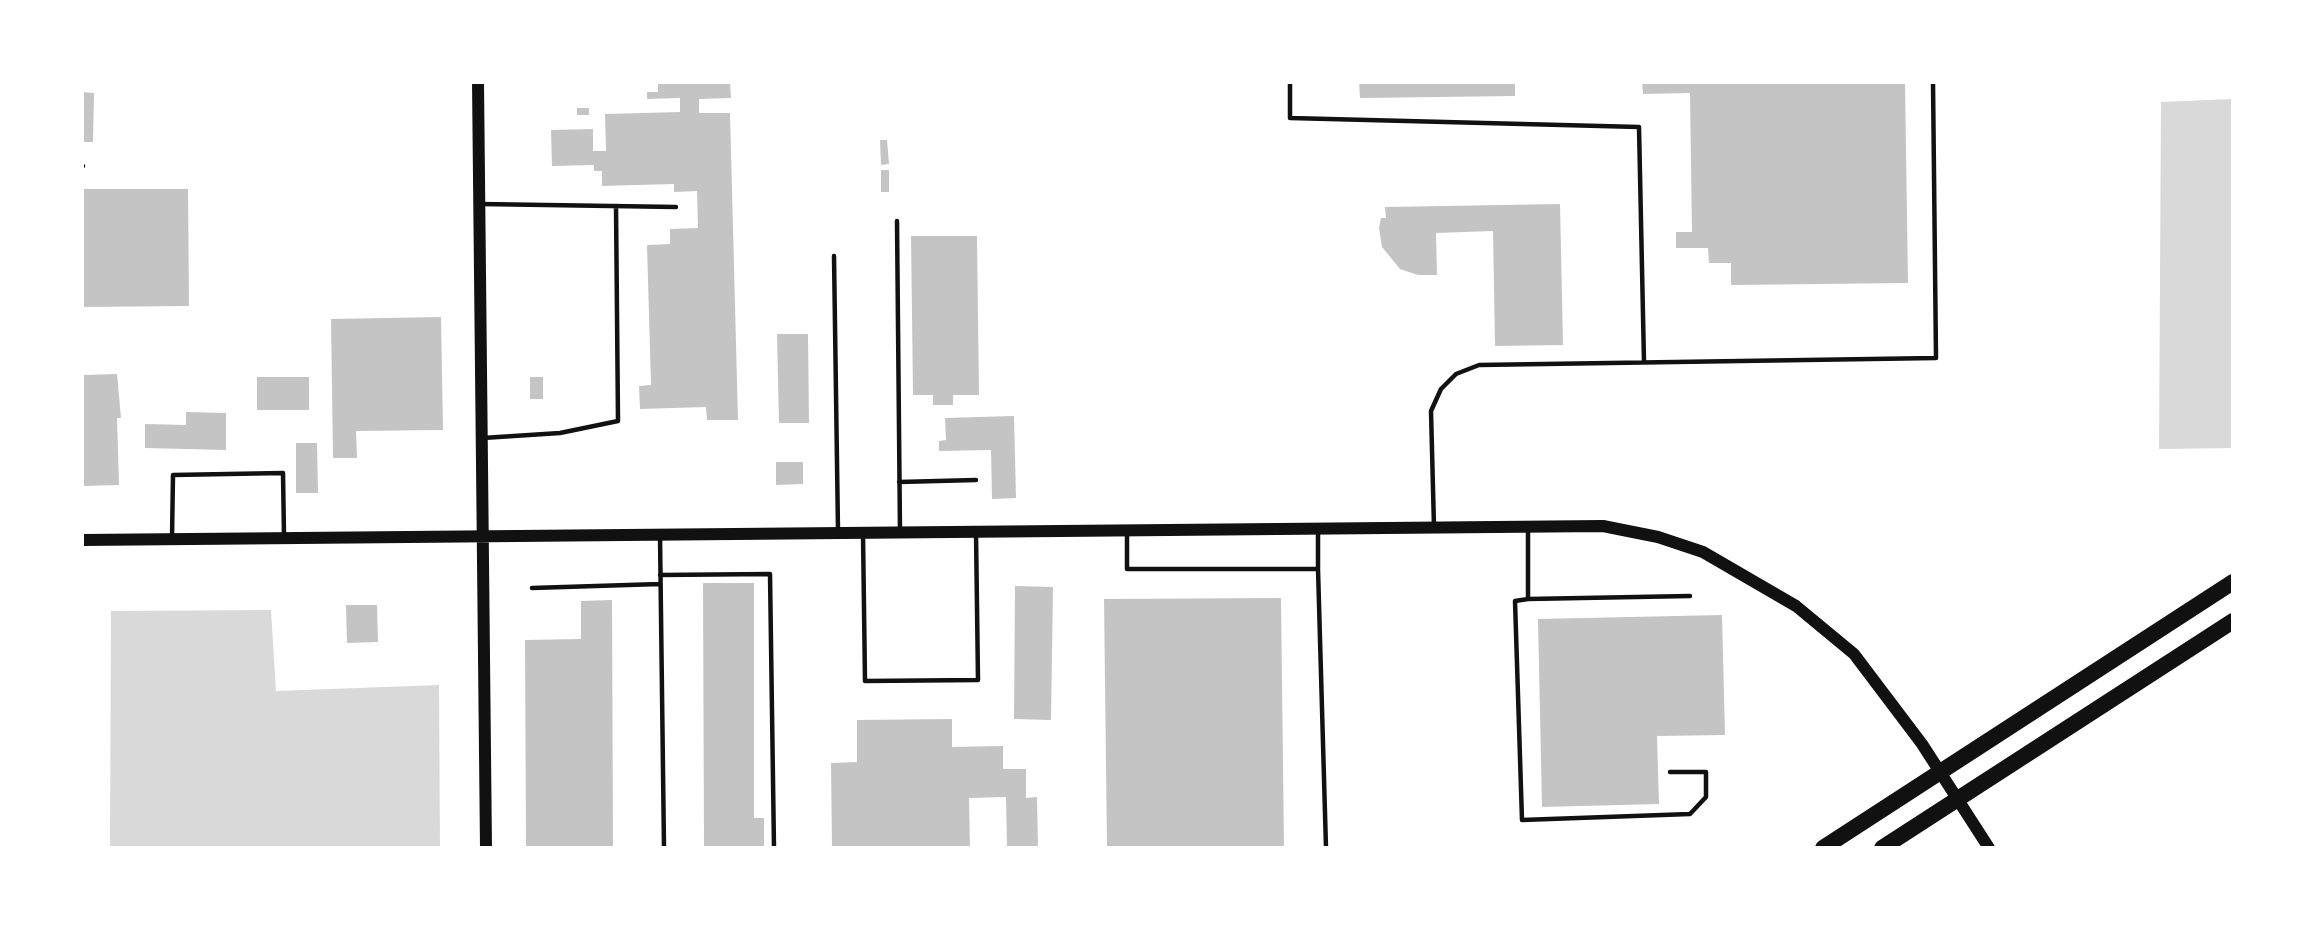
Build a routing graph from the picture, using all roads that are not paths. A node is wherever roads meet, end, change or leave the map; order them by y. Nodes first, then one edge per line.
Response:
1 (478, 82) edge
2 (1290, 82) edge
3 (1933, 82) edge
4 (479, 204) junction
5 (616, 206) junction
6 (676, 207) dead end
7 (897, 220) dead end
8 (834, 256) dead end
9 (1644, 362) junction
10 (481, 438) junction
11 (976, 481) dead end
12 (899, 482) junction
13 (1528, 527) junction
14 (1434, 528) junction
15 (1318, 529) junction
16 (1127, 531) junction
17 (976, 532) junction
18 (838, 533) junction
19 (863, 533) junction
20 (900, 533) junction
21 (660, 535) junction
22 (284, 537) junction
23 (483, 537) junction
24 (172, 539) junction
25 (82, 540) edge
26 (1318, 569) junction
27 (660, 575) junction
28 (2233, 582) edge
29 (660, 584) junction
30 (532, 587) dead end
31 (1690, 596) dead end
32 (1528, 599) junction
33 (2233, 621) edge
34 (1940, 771) junction
35 (1670, 772) dead end
36 (1958, 800) junction
37 (486, 848) edge
38 (664, 848) edge
39 (774, 848) edge
40 (1326, 848) edge
41 (1823, 848) edge
42 (1882, 848) edge
43 (1989, 848) edge

1 - 4 street
2 - 9 lane
3 - 9 lane
4 - 5 lane
4 - 10 street
5 - 6 lane
5 - 10 lane
7 - 12 lane
8 - 18 lane
9 - 14 lane
10 - 23 street
11 - 12 lane
12 - 20 lane
13 - 14 street
13 - 32 lane
13 - 34 street
14 - 15 street
15 - 16 street
15 - 26 lane
16 - 17 street
16 - 26 lane
17 - 19 lane
17 - 20 street
18 - 19 street
18 - 21 street
19 - 20 street
21 - 23 street
21 - 27 lane
22 - 23 street
22 - 24 street
22 - 24 lane
23 - 37 street
24 - 25 street
26 - 40 lane
27 - 29 lane
27 - 39 lane
28 - 34 highway
29 - 30 lane
29 - 38 lane
31 - 32 lane
32 - 35 lane
33 - 36 highway
34 - 36 street
34 - 41 highway
36 - 42 highway
36 - 43 street

